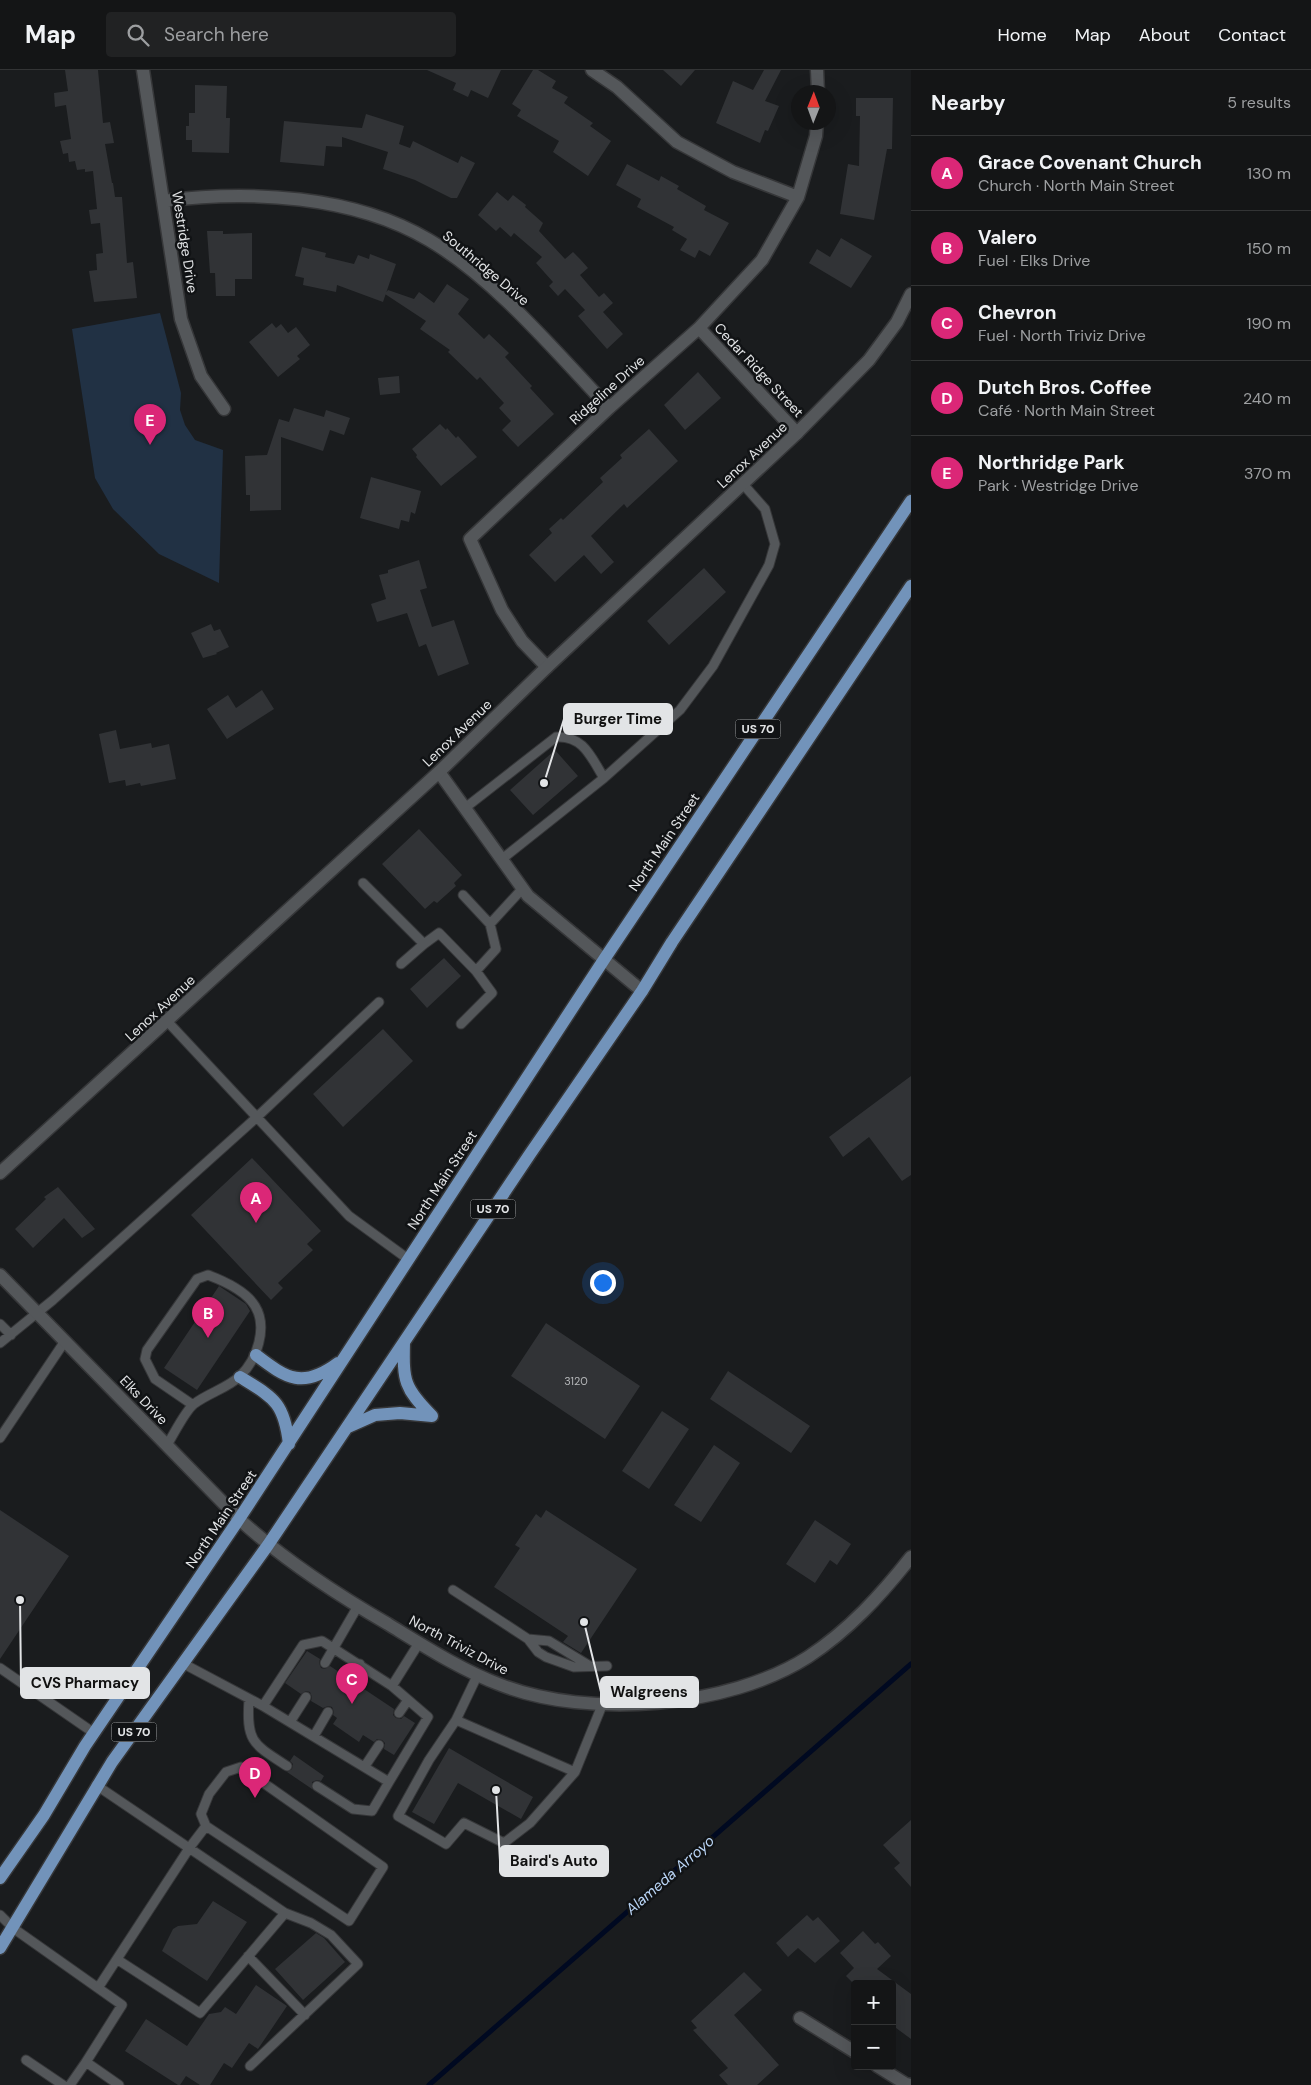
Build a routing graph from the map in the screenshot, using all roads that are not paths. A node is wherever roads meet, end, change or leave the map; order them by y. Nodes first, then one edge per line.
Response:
1 (143, 70) edge
2 (592, 70) edge
3 (817, 70) edge
4 (818, 85) edge
5 (816, 130) edge
6 (798, 197) junction
7 (163, 201) junction
8 (911, 294) edge
9 (699, 328) junction
10 (609, 408) junction
11 (224, 409) dead end
12 (797, 433) junction
13 (743, 484) junction
14 (911, 501) edge
15 (911, 586) edge
16 (546, 667) junction
17 (439, 772) junction
18 (604, 778) junction
19 (465, 808) junction
20 (502, 859) junction
21 (363, 883) dead end
22 (523, 888) junction
23 (463, 895) dead end
24 (490, 924) junction
25 (424, 944) junction
26 (605, 958) junction
27 (402, 964) dead end
28 (476, 971) junction
29 (642, 991) junction
30 (379, 1002) dead end
31 (167, 1021) junction
32 (461, 1024) dead end
33 (257, 1117) junction
34 (0, 1173) edge
35 (408, 1259) junction
36 (0, 1275) edge
37 (38, 1313) junction
38 (0, 1324) edge
39 (11, 1335) junction
40 (65, 1341) junction
41 (404, 1342) junction
42 (0, 1343) edge
43 (256, 1355) junction
44 (344, 1359) junction
45 (240, 1377) junction
46 (193, 1405) junction
47 (346, 1428) junction
48 (0, 1438) edge
49 (288, 1444) junction
50 (167, 1445) junction
51 (239, 1519) junction
52 (268, 1545) junction
53 (911, 1558) edge
54 (453, 1590) dead end
55 (358, 1606) junction
56 (528, 1639) junction
57 (419, 1643) junction
58 (334, 1648) junction
59 (325, 1663) dead end
60 (184, 1664) junction
61 (360, 1664) junction
62 (590, 1666) junction
63 (607, 1666) dead end
64 (0, 1668) edge
65 (478, 1674) junction
66 (350, 1679) dead end
67 (392, 1686) junction
68 (306, 1697) dead end
69 (249, 1699) junction
70 (408, 1700) junction
71 (603, 1703) junction
72 (263, 1706) junction
73 (328, 1712) dead end
74 (399, 1713) dead end
75 (456, 1720) junction
76 (290, 1722) junction
77 (94, 1732) junction
78 (314, 1736) junction
79 (379, 1745) dead end
80 (287, 1766) dead end
81 (365, 1766) junction
82 (575, 1772) junction
83 (389, 1782) junction
84 (96, 1785) junction
85 (317, 1786) dead end
86 (206, 1826) junction
87 (190, 1847) junction
88 (0, 1878) edge
89 (285, 1913) junction
90 (0, 1915) edge
91 (14, 1928) junction
92 (0, 1948) edge
93 (248, 1956) junction
94 (118, 1960) junction
95 (98, 1988) junction
96 (305, 2015) junction
97 (800, 2018) dead end
98 (851, 2050) edge
99 (26, 2060) dead end
100 (86, 2062) junction
101 (250, 2066) dead end
102 (883, 2070) edge
103 (63, 2085) edge
104 (70, 2085) edge
105 (119, 2085) edge
106 (911, 2085) edge

1 - 7 street, Westridge Drive
2 - 6 street
3 - 4 street
5 - 6 street, Ridgeline Drive
6 - 9 street, Ridgeline Drive
7 - 10 street, Southridge Drive
7 - 11 street, Westridge Drive
8 - 12 street, Lenox Avenue
9 - 10 street, Ridgeline Drive
9 - 12 street, Cedar Ridge Street
10 - 16 street, Ridgeline Drive
12 - 13 street, Lenox Avenue
13 - 16 street, Lenox Avenue
13 - 18 lane
14 - 26 main road, North Main Street / US 70
15 - 29 main road, US 70
16 - 17 street, Lenox Avenue
17 - 19 street
17 - 31 street, Lenox Avenue
18 - 19 lane
18 - 20 lane
19 - 20 street
20 - 22 street
21 - 25 lane
22 - 24 lane
22 - 26 street
23 - 24 lane
24 - 28 lane
25 - 27 lane
25 - 28 lane
26 - 29 street
26 - 35 main road, North Main Street / US 70
28 - 32 lane
29 - 41 main road, US 70
30 - 33 lane
31 - 33 lane
31 - 34 street, Lenox Avenue
33 - 35 lane
33 - 37 lane
35 - 44 main road, North Main Street / US 70
36 - 37 street, Elks Drive
37 - 39 lane
37 - 40 street, Elks Drive
38 - 39 lane
39 - 42 lane
40 - 48 lane
40 - 50 street, Elks Drive
41 - 47 main road, US 70
41 - 47 main road
43 - 44 main road
43 - 45 lane
43 - 46 lane
44 - 49 main road, North Main Street / US 70
45 - 46 lane
45 - 49 main road
46 - 50 lane
47 - 52 main road, US 70
49 - 51 main road, North Main Street / US 70
50 - 51 street, Elks Drive
51 - 52 street, Elks Drive
51 - 77 main road, North Main Street / US 70
52 - 55 street, North Triviz Drive
52 - 60 main road, US 70
53 - 71 street, North Triviz Drive
54 - 56 lane
55 - 57 street, North Triviz Drive
55 - 58 lane
56 - 62 lane
56 - 62 lane
57 - 65 street, North Triviz Drive
57 - 67 lane
58 - 59 lane
58 - 61 lane
58 - 72 lane
60 - 69 lane
60 - 84 main road, US 70
61 - 66 lane
61 - 67 lane
62 - 63 lane
64 - 77 lane
65 - 71 street, North Triviz Drive
65 - 75 lane
67 - 70 lane
68 - 76 lane
69 - 72 lane
69 - 80 lane
70 - 74 lane
70 - 83 lane
71 - 82 lane
72 - 76 lane
73 - 78 lane
75 - 82 lane
75 - 82 lane
76 - 78 lane
77 - 88 main road, North Main Street / US 70
78 - 81 lane
79 - 81 lane
81 - 83 lane
83 - 85 lane
84 - 87 lane
84 - 91 main road, US 70
86 - 86 lane
86 - 87 lane
87 - 89 lane
87 - 94 lane
89 - 93 lane
89 - 96 lane
90 - 91 lane
91 - 92 main road, US 70
91 - 95 lane
93 - 94 lane
93 - 96 lane
94 - 95 lane
95 - 100 lane
96 - 101 lane
97 - 98 street
99 - 103 lane
100 - 104 lane
100 - 105 lane
102 - 106 street

